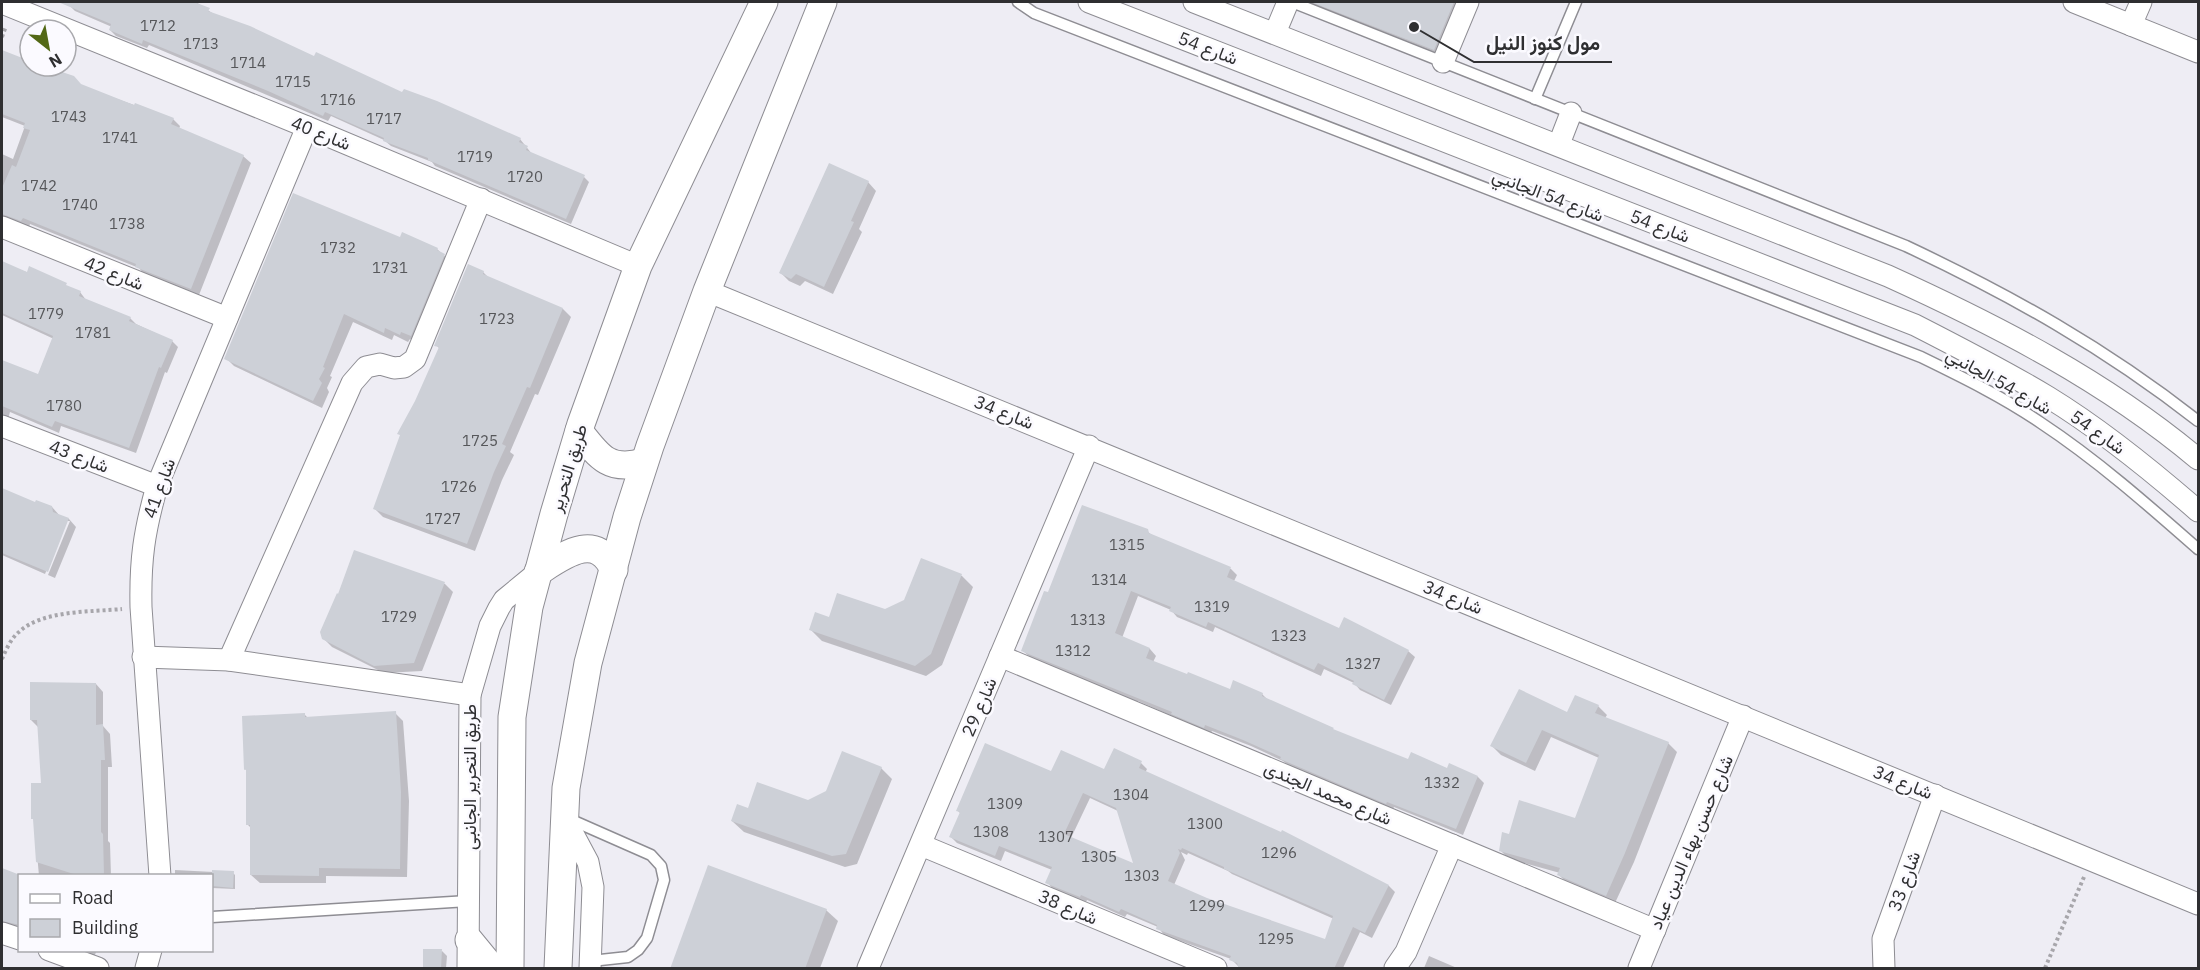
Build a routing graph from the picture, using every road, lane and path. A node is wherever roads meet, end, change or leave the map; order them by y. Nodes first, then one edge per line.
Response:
1 (764, 2) edge
2 (823, 2) edge
3 (1018, 2) edge
4 (1089, 2) edge
5 (1194, 2) edge
6 (1288, 2) edge
7 (1292, 2) edge
8 (1468, 2) edge
9 (1576, 2) edge
10 (2074, 2) edge
11 (2141, 2) edge
12 (2, 3) edge
13 (2131, 25) junction
14 (1275, 33) junction
15 (2199, 52) edge
16 (1443, 62) junction
17 (1535, 99) junction
18 (1571, 112) junction
19 (307, 127) junction
20 (1559, 144) junction
21 (481, 199) junction
22 (2, 227) edge
23 (638, 266) junction
24 (708, 291) junction
25 (227, 318) junction
26 (2199, 421) edge
27 (2, 426) edge
28 (579, 431) junction
29 (1089, 447) junction
30 (2199, 459) edge
31 (644, 462) junction
32 (157, 486) junction
33 (2199, 511) edge
34 (2199, 549) edge
35 (614, 570) junction
36 (538, 572) junction
37 (141, 607) junction
38 (1000, 656) junction
39 (143, 657) junction
40 (2, 659) edge
41 (229, 660) junction
42 (470, 695) junction
43 (1743, 716) junction
44 (1935, 795) junction
45 (564, 816) junction
46 (921, 845) junction
47 (1452, 845) junction
48 (2091, 860) junction
49 (160, 874) edge
50 (468, 901) junction
51 (2199, 904) edge
52 (213, 917) edge
53 (1655, 930) junction
54 (2, 933) edge
55 (18, 938) edge
56 (469, 940) junction
57 (52, 952) edge
58 (151, 952) edge
59 (1400, 963) edge
60 (590, 965) edge
61 (98, 969) edge
62 (146, 969) edge
63 (468, 969) edge
64 (492, 969) edge
65 (510, 969) edge
66 (558, 969) edge
67 (868, 969) edge
68 (1216, 969) edge
69 (1638, 969) edge
70 (1884, 969) edge
71 (2045, 969) edge

1 - 23 street, طريق التحرير
2 - 24 street
3 - 34 lane, شارع 54 الجانبي
4 - 33 street, شارع 54
5 - 14 street, شارع 54
6 - 14 street
7 - 16 lane
8 - 16 street
9 - 17 lane
10 - 13 street
11 - 13 street
12 - 19 street, شارع 40
13 - 15 street
14 - 20 street, شارع 54
16 - 17 lane
17 - 18 lane
18 - 20 street
18 - 26 lane
19 - 21 street, شارع 40
19 - 25 street, شارع 41
20 - 30 street, شارع 54
21 - 23 street, شارع 40
21 - 41 street
22 - 25 street, شارع 42
23 - 28 street, طريق التحرير
24 - 29 street, شارع 34
24 - 31 street
25 - 32 street, شارع 41
27 - 32 street, شارع 43
28 - 31 street
28 - 36 street, طريق التحرير
29 - 38 street, شارع 29
29 - 43 street, شارع 34
31 - 35 street
32 - 37 street, شارع 41
35 - 36 street
35 - 45 street
36 - 42 street, طريق التحرير الجانبى
36 - 65 street, طريق التحرير
37 - 39 street, شارع 41
37 - 40 path
38 - 46 street, شارع 29
38 - 47 street, شارع محمد الجندى
39 - 41 street
39 - 49 street, شارع 41
41 - 42 street
42 - 50 street, طريق التحرير الجانبى
43 - 44 street, شارع 34
43 - 53 street, شارع حسن بهاء الدين عياد
44 - 48 street, شارع 34
44 - 70 street, شارع 33
45 - 60 street
45 - 60 lane
45 - 66 street
46 - 67 street, شارع 29
46 - 68 street, شارع 38
47 - 53 street, شارع محمد الجندى
47 - 59 street
48 - 51 street, شارع 34
48 - 71 path
50 - 52 lane
50 - 56 street, طريق التحرير الجانبى
53 - 69 street, شارع حسن بهاء الدين عياد
54 - 55 street
56 - 63 street, طريق التحرير الجانبى
56 - 64 street
57 - 61 street
58 - 62 street

